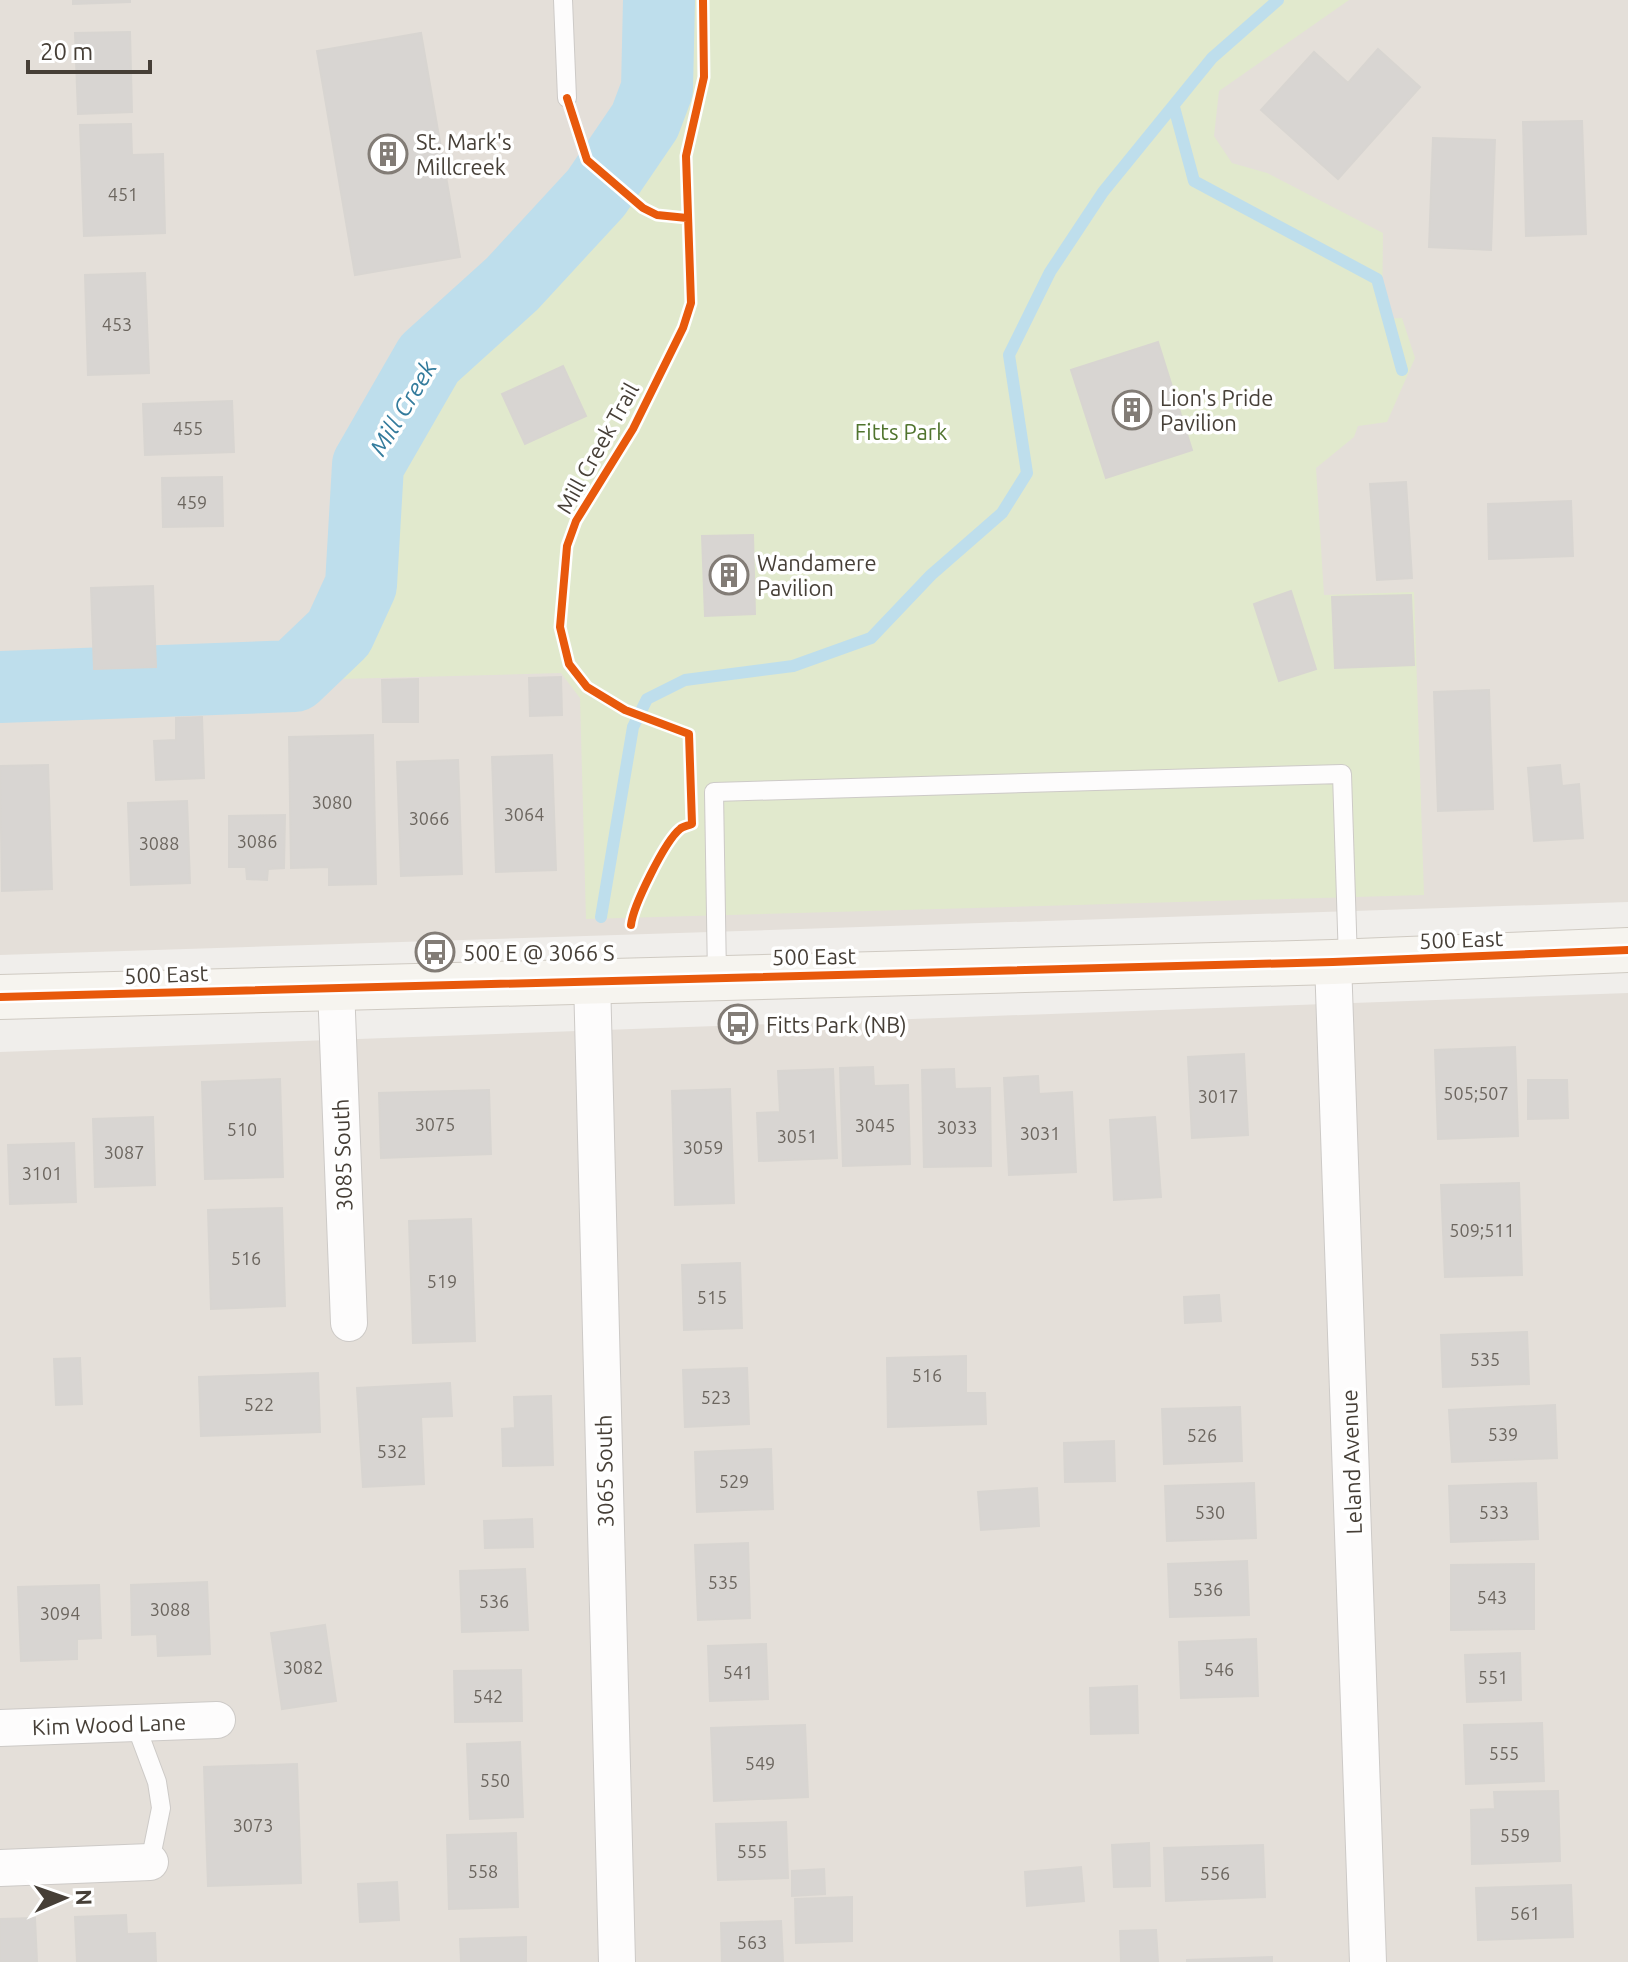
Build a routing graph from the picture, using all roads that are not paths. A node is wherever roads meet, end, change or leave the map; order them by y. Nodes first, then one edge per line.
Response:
1 (563, 0) edge
2 (567, 98) dead end
3 (1628, 950) edge
4 (1341, 962) junction
5 (717, 977) junction
6 (592, 979) junction
7 (336, 987) junction
8 (0, 997) edge
9 (349, 1323) dead end
10 (217, 1720) dead end
11 (135, 1723) junction
12 (0, 1728) edge
13 (150, 1862) joint
14 (0, 1868) edge
15 (617, 1962) edge
16 (1368, 1962) edge

1 - 2 lane
3 - 4 street, 500 East
4 - 5 street, 500 East
4 - 5 lane
4 - 16 street, Leland Avenue
5 - 6 street, 500 East
6 - 7 street, 500 East
6 - 15 street, 3065 South
7 - 8 street, 500 East
7 - 9 street, 3085 South
10 - 11 street, Kim Wood Lane
11 - 12 street, Kim Wood Lane
11 - 13 lane
13 - 14 street

